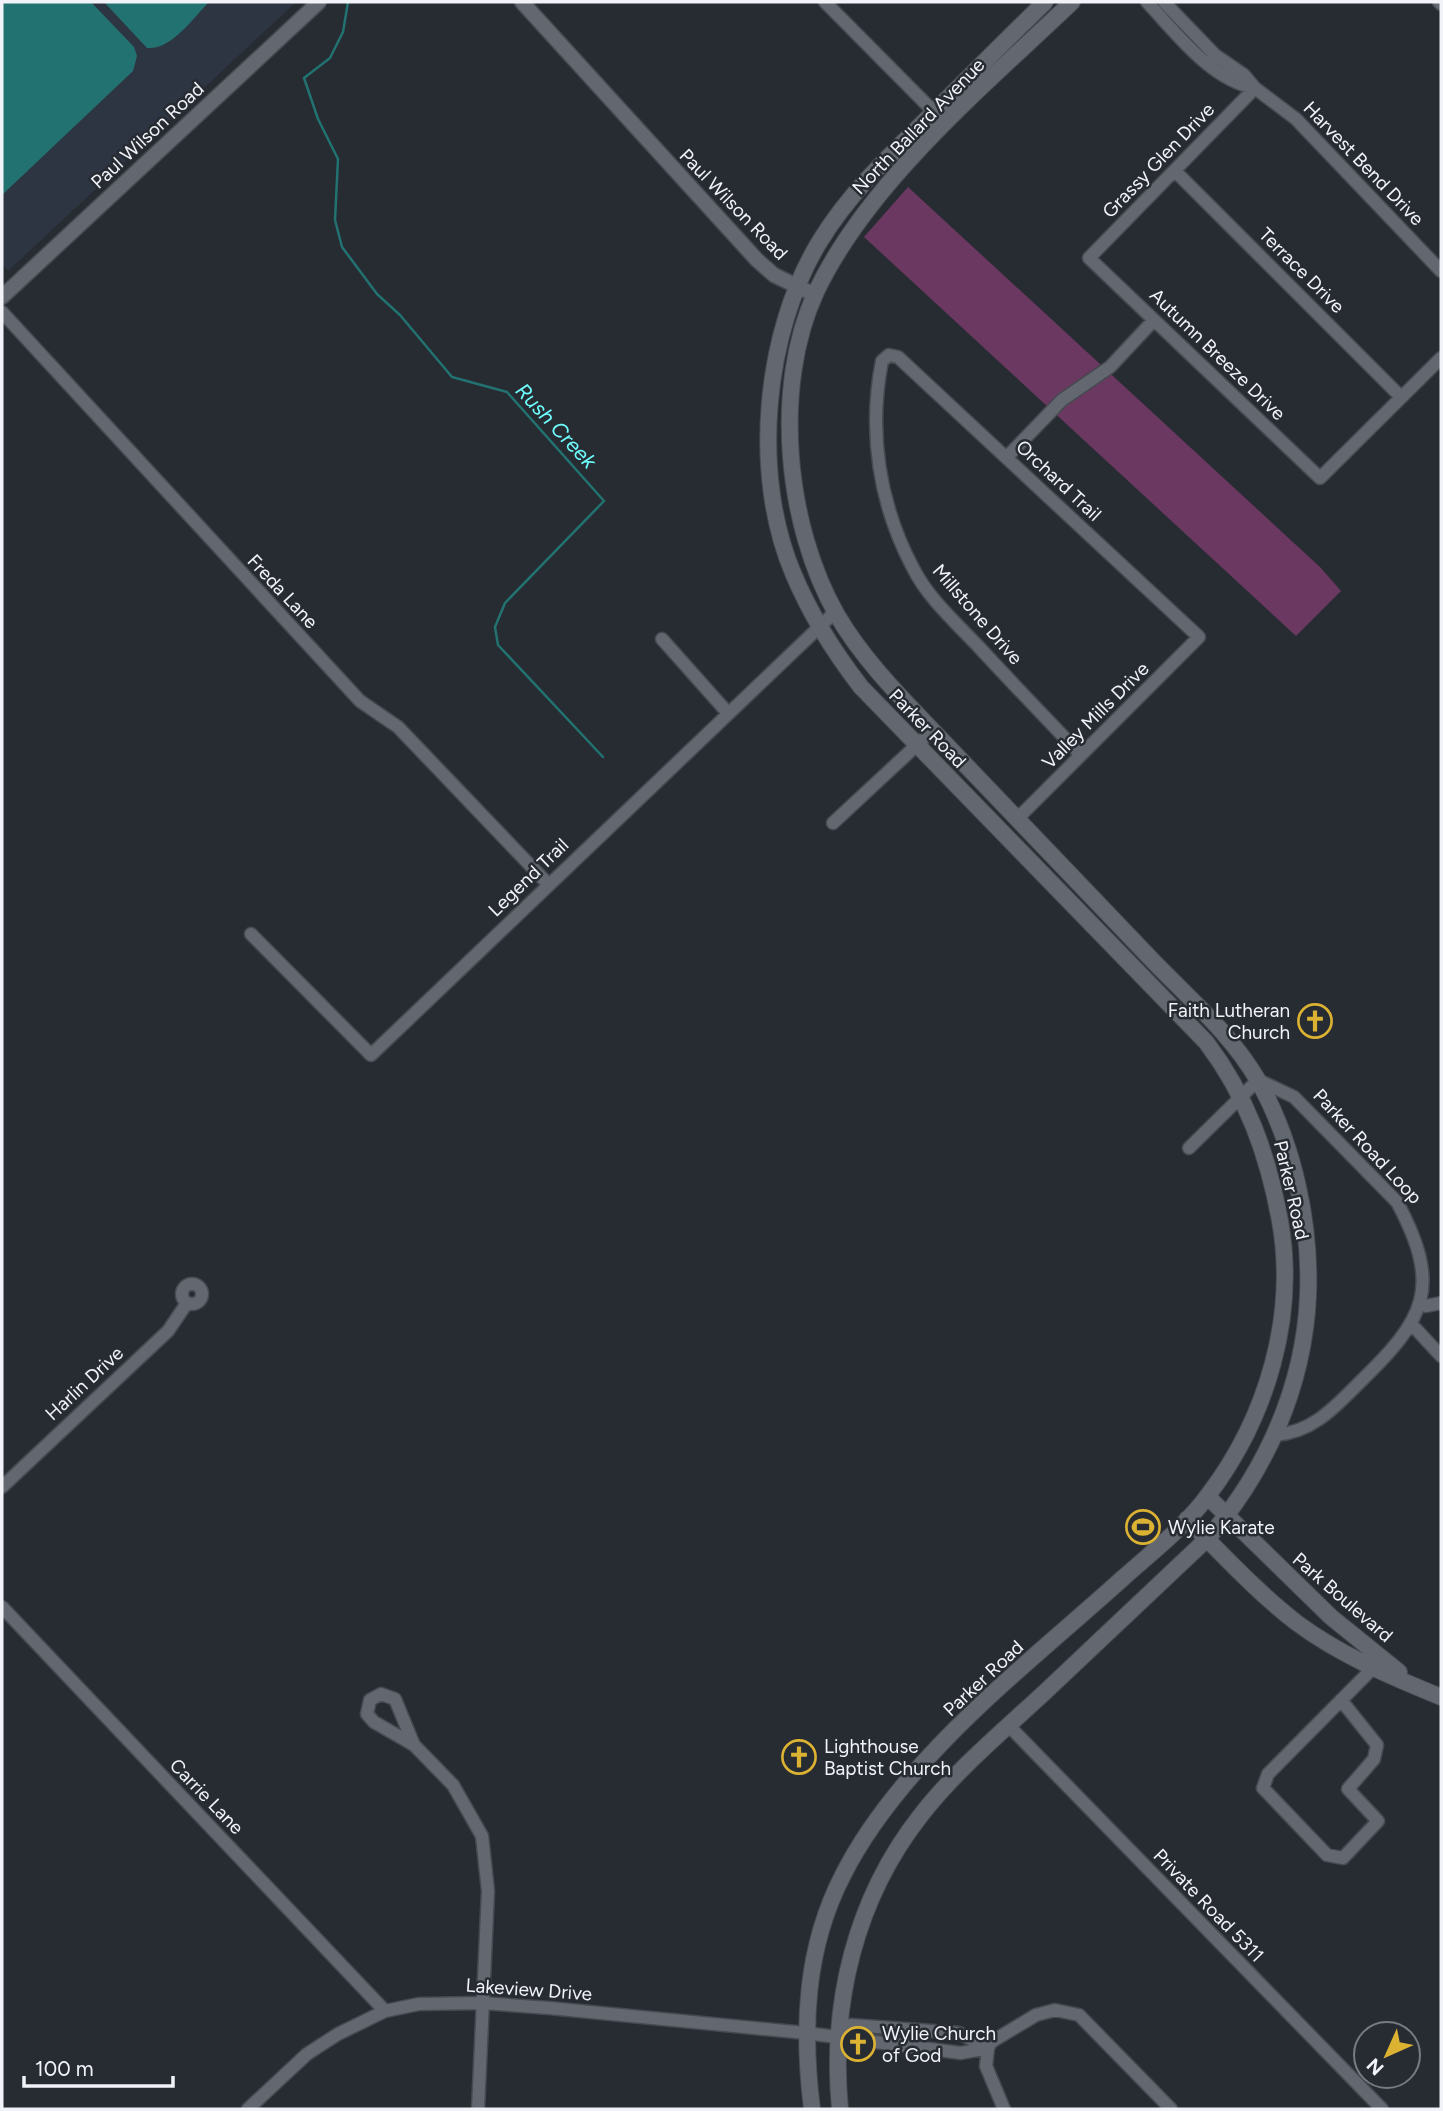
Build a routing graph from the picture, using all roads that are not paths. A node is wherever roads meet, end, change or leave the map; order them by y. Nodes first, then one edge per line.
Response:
1 (319, 2) edge
2 (522, 2) edge
3 (825, 2) edge
4 (1072, 2) edge
5 (1147, 2) edge
6 (1164, 2) edge
7 (1039, 4) edge
8 (1052, 20) junction
9 (1255, 88) junction
10 (934, 112) junction
11 (946, 124) junction
12 (1175, 171) junction
13 (1089, 258) joint
14 (1441, 271) edge
15 (796, 287) junction
16 (815, 295) junction
17 (2, 297) edge
18 (2, 312) edge
19 (1154, 320) junction
20 (889, 355) joint
21 (1441, 358) edge
22 (1401, 397) junction
23 (1007, 457) junction
24 (835, 612) junction
25 (820, 626) junction
26 (1199, 637) joint
27 (662, 639) dead end
28 (727, 712) junction
29 (933, 730) junction
30 (916, 746) junction
31 (1081, 755) junction
32 (1017, 819) junction
33 (832, 823) dead end
34 (548, 884) junction
35 (251, 934) dead end
36 (1258, 1080) junction
37 (1241, 1097) junction
38 (1189, 1148) dead end
39 (187, 1303) dead end
40 (1441, 1303) edge
41 (1426, 1306) junction
42 (1415, 1328) junction
43 (1441, 1356) edge
44 (1276, 1435) junction
45 (2, 1487) edge
46 (1208, 1497) junction
47 (1227, 1517) junction
48 (1187, 1519) junction
49 (1207, 1539) junction
50 (2, 1607) edge
51 (1374, 1667) junction
52 (1434, 1695) edge
53 (1341, 1700) junction
54 (1009, 1726) junction
55 (414, 1745) dead end
56 (482, 2003) junction
57 (385, 2011) junction
58 (806, 2033) junction
59 (841, 2040) junction
60 (988, 2048) junction
61 (248, 2109) edge
62 (478, 2109) edge
63 (812, 2109) edge
64 (840, 2109) edge
65 (1004, 2109) edge
66 (1171, 2109) edge
67 (1382, 2109) edge

1 - 17 street, Paul Wilson Road
2 - 15 street, Paul Wilson Road
3 - 10 street
4 - 8 main road, North Ballard Avenue
5 - 9 street, Harvest Bend Drive
6 - 9 street, Harvest Bend Drive
7 - 8 street
7 - 10 main road, North Ballard Avenue
8 - 11 main road, North Ballard Avenue
9 - 12 street, Grassy Glen Drive
9 - 14 street, Harvest Bend Drive
10 - 11 street
10 - 15 main road, North Ballard Avenue
11 - 16 main road, North Ballard Avenue
12 - 13 street, Grassy Glen Drive
12 - 22 street, Terrace Drive
13 - 19 street, Autumn Breeze Drive
15 - 16 street, Paul Wilson Road
15 - 25 main road, Parker Road
16 - 24 main road, Parker Road
18 - 34 street, Freda Lane
19 - 22 street, Autumn Breeze Drive
19 - 23 street
20 - 23 street, Orchard Trail
20 - 31 street, Millstone Drive
21 - 22 street
23 - 26 street, Orchard Trail
24 - 25 street, Legend Trail
24 - 29 main road, Parker Road
25 - 28 street, Legend Trail
25 - 30 main road, Parker Road
26 - 31 street, Valley Mills Drive
27 - 28 street
28 - 34 street, Legend Trail
29 - 30 street
29 - 32 main road, Parker Road
30 - 33 street
30 - 37 main road, Parker Road
31 - 32 street, Valley Mills Drive
32 - 36 main road, Parker Road
34 - 35 street, Legend Trail
36 - 37 street
36 - 41 street, Parker Road Loop
36 - 44 main road, Parker Road
37 - 38 street
37 - 46 main road, Parker Road
39 - 45 street, Harlin Drive
40 - 41 street
41 - 42 street, Parker Road Loop
42 - 43 street
42 - 44 street, Parker Road Loop
44 - 47 main road, Parker Road
46 - 47 main road, Park Boulevard
46 - 48 main road, Parker Road
47 - 49 main road, Parker Road
47 - 52 main road, Park Boulevard
48 - 49 main road, Park Boulevard
48 - 58 main road, Parker Road
49 - 51 main road, Park Boulevard
49 - 54 main road, Parker Road
50 - 57 street, Carrie Lane
51 - 52 main road, Park Boulevard
51 - 53 street
53 - 53 street
54 - 59 main road, Parker Road
54 - 67 street, Private Road 5311
55 - 56 street
56 - 57 street, Lakeview Drive
56 - 58 street, Lakeview Drive
56 - 62 street
57 - 61 street, Lakeview Drive
58 - 59 street, Lakeview Drive
58 - 63 main road, Parker Road
59 - 60 street, Lakeview Drive
59 - 60 street
59 - 64 main road, Parker Road
60 - 65 street
60 - 66 street

